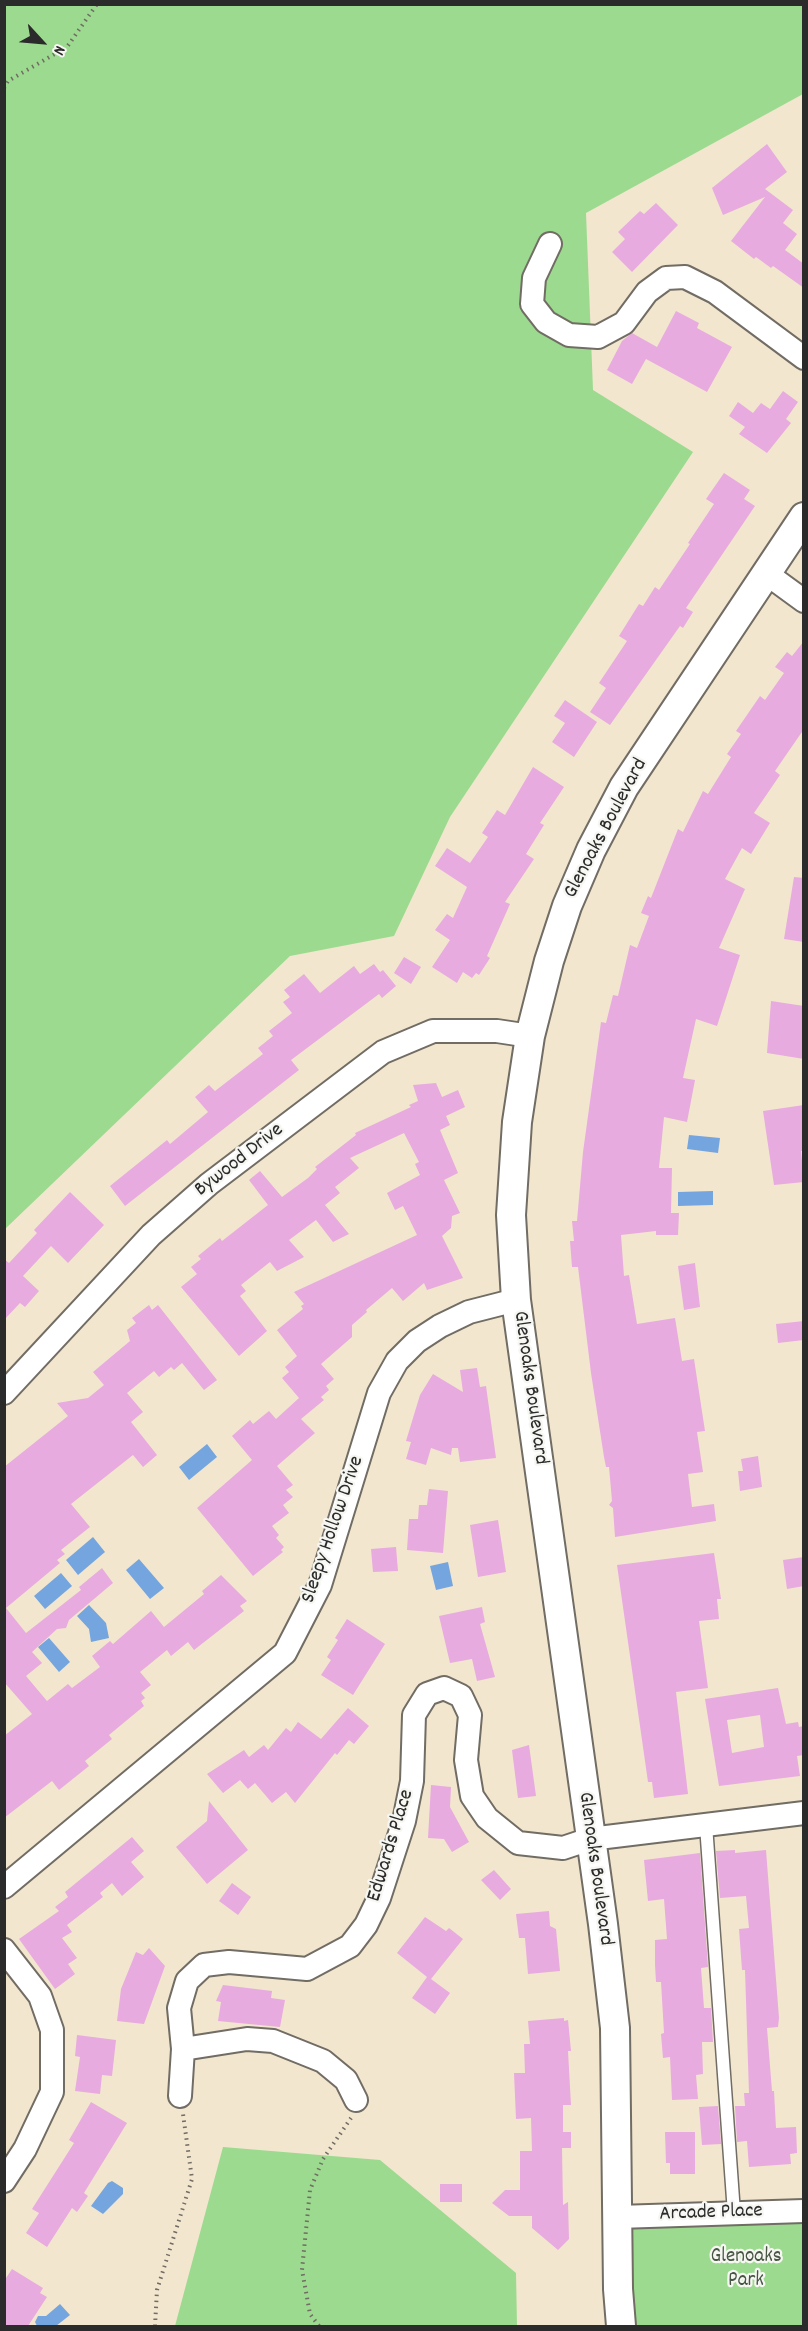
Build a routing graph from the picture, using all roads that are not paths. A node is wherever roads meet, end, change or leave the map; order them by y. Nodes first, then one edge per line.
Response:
1 (550, 244) dead end
2 (804, 358) edge
3 (804, 518) edge
4 (767, 574) junction
5 (804, 601) edge
6 (530, 1036) junction
7 (516, 1300) junction
8 (4, 1394) edge
9 (804, 1813) edge
10 (706, 1825) junction
11 (590, 1839) junction
12 (4, 1887) edge
13 (4, 1950) edge
14 (183, 2049) junction
15 (180, 2096) road end
16 (356, 2100) road end
17 (4, 2181) edge
18 (804, 2211) edge
19 (734, 2213) junction
20 (618, 2217) junction
21 (621, 2326) edge

1 - 2 street
3 - 4 street, Glenoaks Boulevard
4 - 5 street
4 - 6 street, Glenoaks Boulevard
6 - 7 street, Glenoaks Boulevard
6 - 8 street, Bywood Drive
7 - 11 street, Glenoaks Boulevard
7 - 12 street, Sleepy Hollow Drive
9 - 10 street, Edwards Place
10 - 11 street, Edwards Place
10 - 19 lane
11 - 14 street, Edwards Place
11 - 20 street, Glenoaks Boulevard
13 - 17 street
14 - 15 street, Edwards Place
14 - 16 street
18 - 19 street, Arcade Place
19 - 20 street, Arcade Place
20 - 21 street, Glenoaks Boulevard

